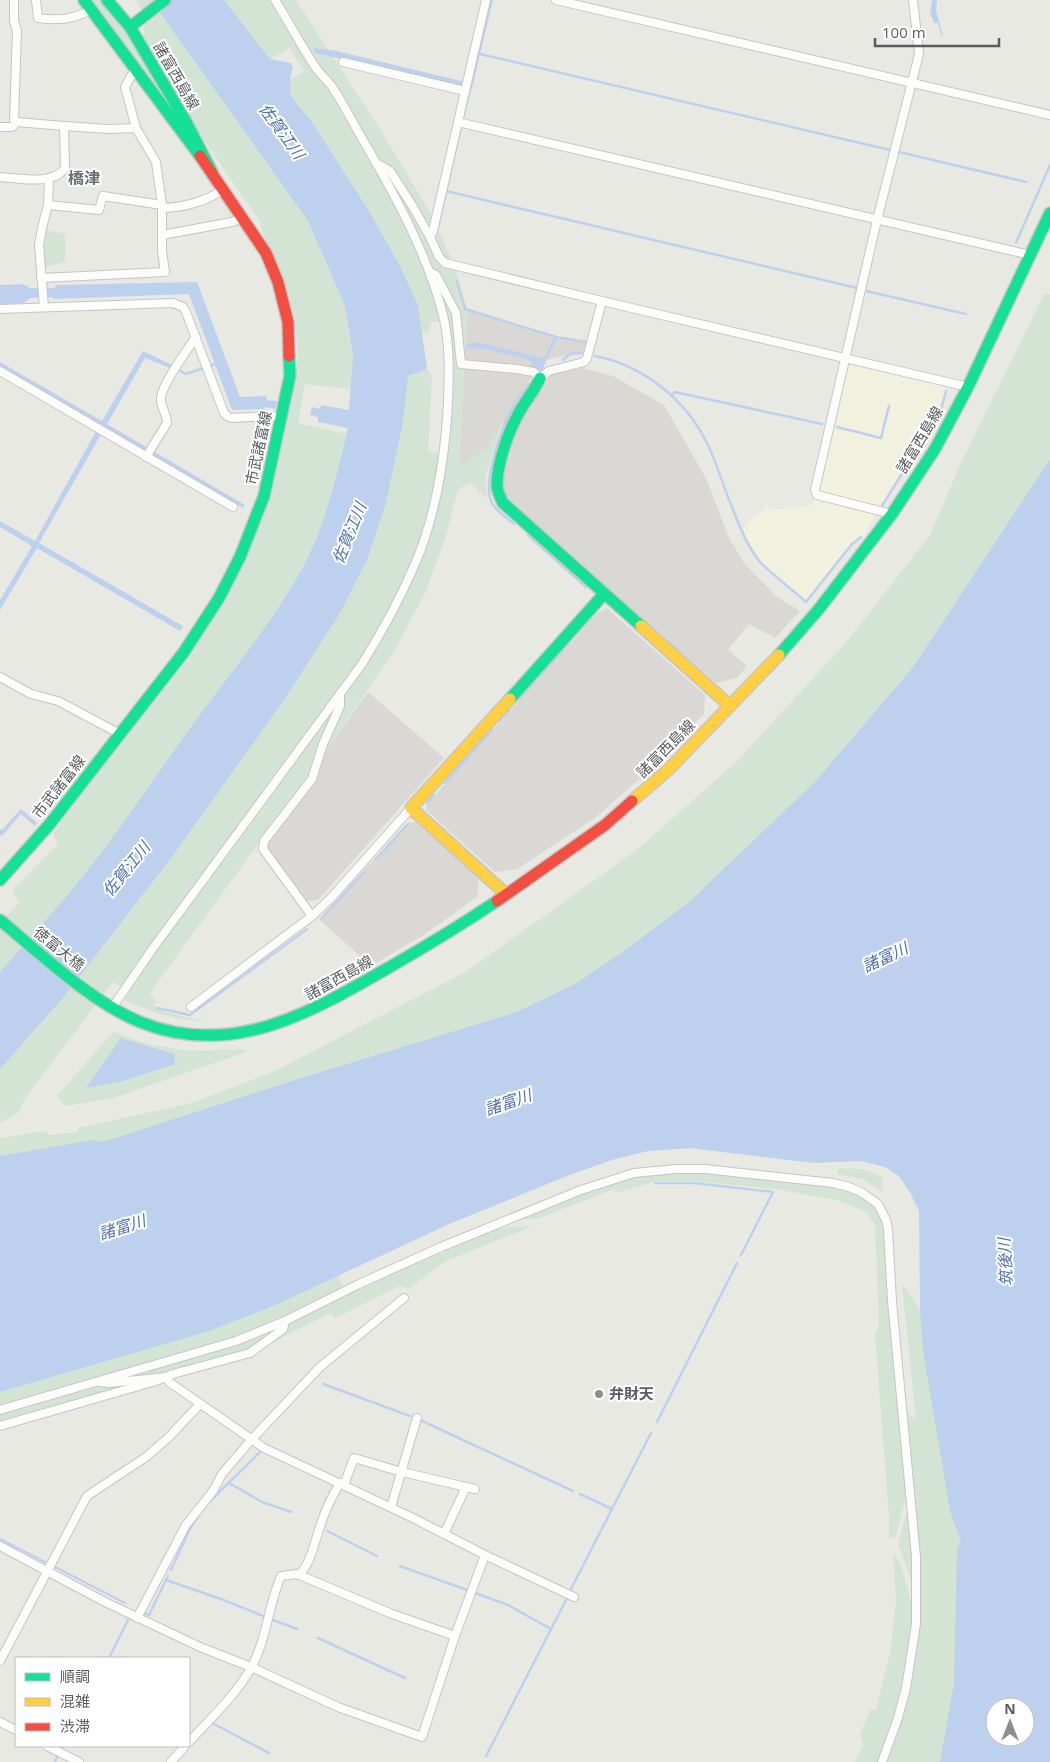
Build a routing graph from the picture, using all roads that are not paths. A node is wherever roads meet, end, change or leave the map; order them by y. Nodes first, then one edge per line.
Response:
1 (14, 0) edge
2 (36, 0) edge
3 (84, 0) edge
4 (107, 0) edge
5 (165, 0) edge
6 (275, 0) edge
7 (486, 0) edge
8 (556, 0) edge
9 (913, 0) edge
10 (92, 10) junction
11 (130, 27) junction
12 (342, 62) dead end
13 (135, 69) junction
14 (912, 82) junction
15 (466, 86) junction
16 (1050, 115) edge
17 (17, 122) junction
18 (458, 122) junction
19 (0, 126) edge
20 (64, 126) junction
21 (136, 128) junction
22 (376, 163) junction
23 (212, 172) junction
24 (0, 178) edge
25 (49, 178) junction
26 (223, 190) junction
27 (48, 205) junction
28 (162, 206) junction
29 (1050, 213) edge
30 (242, 218) junction
31 (878, 220) junction
32 (162, 235) junction
33 (430, 237) junction
34 (1030, 255) junction
35 (430, 272) junction
36 (42, 280) junction
37 (602, 301) junction
38 (44, 304) junction
39 (0, 309) edge
40 (196, 337) junction
41 (846, 357) junction
42 (0, 371) edge
43 (540, 378) junction
44 (968, 387) junction
45 (281, 417) junction
46 (148, 454) junction
47 (233, 507) dead end
48 (892, 514) junction
49 (604, 594) junction
50 (0, 677) edge
51 (340, 694) junction
52 (729, 705) junction
53 (120, 734) junction
54 (411, 808) junction
55 (0, 880) edge
56 (506, 894) junction
57 (312, 916) junction
58 (0, 920) edge
59 (99, 1002) joint
60 (112, 1008) junction
61 (191, 1008) dead end
62 (404, 1298) dead end
63 (286, 1321) junction
64 (166, 1377) junction
65 (95, 1382) junction
66 (200, 1404) junction
67 (0, 1410) edge
68 (417, 1418) dead end
69 (0, 1426) edge
70 (251, 1440) junction
71 (402, 1472) junction
72 (342, 1484) junction
73 (392, 1507) junction
74 (444, 1534) junction
75 (0, 1546) edge
76 (485, 1555) junction
77 (47, 1571) junction
78 (299, 1575) junction
79 (574, 1598) dead end
80 (137, 1618) junction
81 (455, 1636) junction
82 (0, 1661) edge
83 (251, 1668) junction
84 (0, 1722) edge
85 (15, 1730) edge
86 (190, 1741) edge
87 (49, 1747) edge
88 (184, 1747) edge
89 (79, 1762) edge
90 (172, 1762) edge
91 (882, 1762) edge

1 - 17 street
2 - 10 street
3 - 10 main road, 市武諸富線
4 - 11 main road, 諸富西島線
5 - 11 main road
6 - 22 street
7 - 15 street
8 - 14 street
9 - 14 street
10 - 13 main road, 市武諸富線
11 - 23 main road, 諸富西島線
12 - 15 street
13 - 21 street
13 - 23 main road, 市武諸富線
14 - 16 street
14 - 31 street
15 - 18 street
17 - 19 street
17 - 20 street
18 - 31 street
18 - 33 street
20 - 21 street
20 - 25 street
21 - 28 street
22 - 33 street
22 - 35 street
23 - 26 main road, 市武諸富線
24 - 25 street
25 - 27 street
26 - 28 street
26 - 30 main road, 市武諸富線
27 - 28 street
27 - 36 street
28 - 32 street
29 - 34 main road, 諸富西島線
30 - 32 street
30 - 45 main road, 市武諸富線
31 - 34 street
31 - 41 street
32 - 36 street
33 - 37 street
34 - 44 main road, 諸富西島線
35 - 43 street
35 - 51 street
36 - 38 street
37 - 41 street
37 - 43 street
38 - 39 street
38 - 40 street
40 - 45 street
40 - 46 street
41 - 44 street
41 - 48 street
42 - 46 street
43 - 49 main road
44 - 48 main road, 諸富西島線
45 - 53 main road, 市武諸富線
46 - 47 street
48 - 52 main road, 諸富西島線
49 - 52 main road
49 - 54 main road
50 - 53 street
51 - 57 street
51 - 60 street
52 - 56 main road, 諸富西島線
53 - 55 main road, 市武諸富線
54 - 56 main road
54 - 57 street
56 - 60 main road, 諸富西島線
57 - 61 street
58 - 59 main road, 徳富大橋
59 - 60 main road, 諸富西島線
62 - 70 street
63 - 64 street
63 - 65 street
63 - 91 street
64 - 65 street
64 - 66 street
64 - 69 street
65 - 67 street
66 - 70 street
66 - 77 street
68 - 71 street
70 - 72 street
70 - 80 street
71 - 72 street
71 - 73 street
71 - 74 street
72 - 73 street
72 - 78 street
73 - 74 street
74 - 76 street
75 - 77 street
76 - 79 street
76 - 81 street
77 - 80 street
77 - 82 street
78 - 81 street
78 - 83 street
80 - 83 street
81 - 83 street
83 - 86 street
84 - 85 street
87 - 89 street
88 - 90 street

